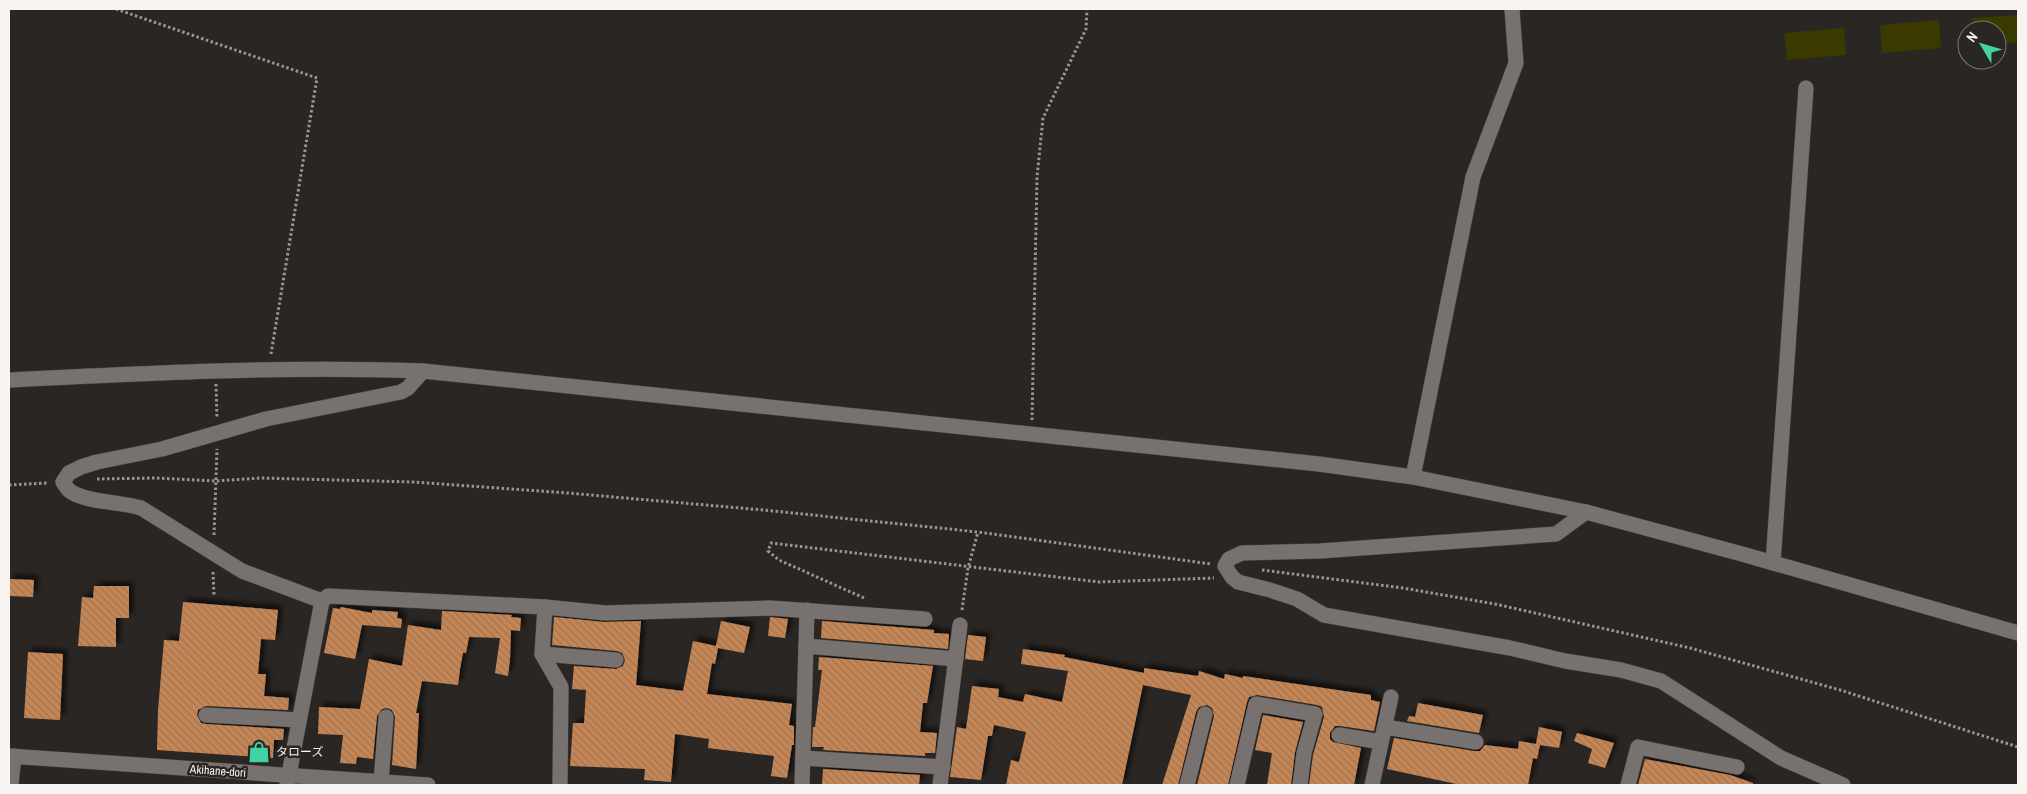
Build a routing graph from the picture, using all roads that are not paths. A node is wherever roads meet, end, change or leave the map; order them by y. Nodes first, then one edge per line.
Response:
1 (1512, 9) edge
2 (1806, 88) dead end
3 (423, 371) junction
4 (9, 380) edge
5 (1413, 477) junction
6 (1586, 512) junction
7 (1773, 563) junction
8 (322, 601) junction
9 (545, 607) junction
10 (808, 610) junction
11 (925, 618) dead end
12 (960, 625) road end
13 (2018, 633) edge
14 (806, 646) junction
15 (542, 654) junction
16 (956, 659) junction
17 (616, 660) dead end
18 (1391, 697) dead end
19 (1205, 714) dead end
20 (206, 715) dead end
21 (386, 717) dead end
22 (299, 720) junction
23 (1385, 727) junction
24 (1339, 735) dead end
25 (1382, 742) junction
26 (1476, 742) dead end
27 (12, 756) edge
28 (803, 758) junction
29 (943, 767) junction
30 (1737, 767) dead end
31 (288, 781) edge
32 (381, 782) junction
33 (11, 785) edge
34 (428, 785) edge
35 (560, 785) edge
36 (802, 785) edge
37 (940, 785) edge
38 (1187, 785) edge
39 (1237, 785) edge
40 (1300, 785) edge
41 (1372, 785) edge
42 (1628, 785) edge
43 (1843, 785) edge

1 - 5 street
2 - 7 street
3 - 4 street
3 - 5 street
3 - 8 street
5 - 6 street
6 - 7 street
6 - 43 street
7 - 13 street
8 - 9 street
8 - 22 street
9 - 10 street
9 - 15 street
10 - 11 street
10 - 14 street
12 - 16 street
14 - 16 street
14 - 28 street
15 - 17 street
15 - 35 street
16 - 29 street
18 - 23 street
19 - 38 street
20 - 22 street
21 - 32 street
22 - 31 street
23 - 25 street
23 - 26 street
24 - 25 street
25 - 41 street
27 - 31 street, Akihane-dori
27 - 33 street
28 - 29 street
28 - 36 street
29 - 37 street
30 - 42 street
31 - 32 street, Akihane-dori
32 - 34 street, Akihane-dori
39 - 40 street

